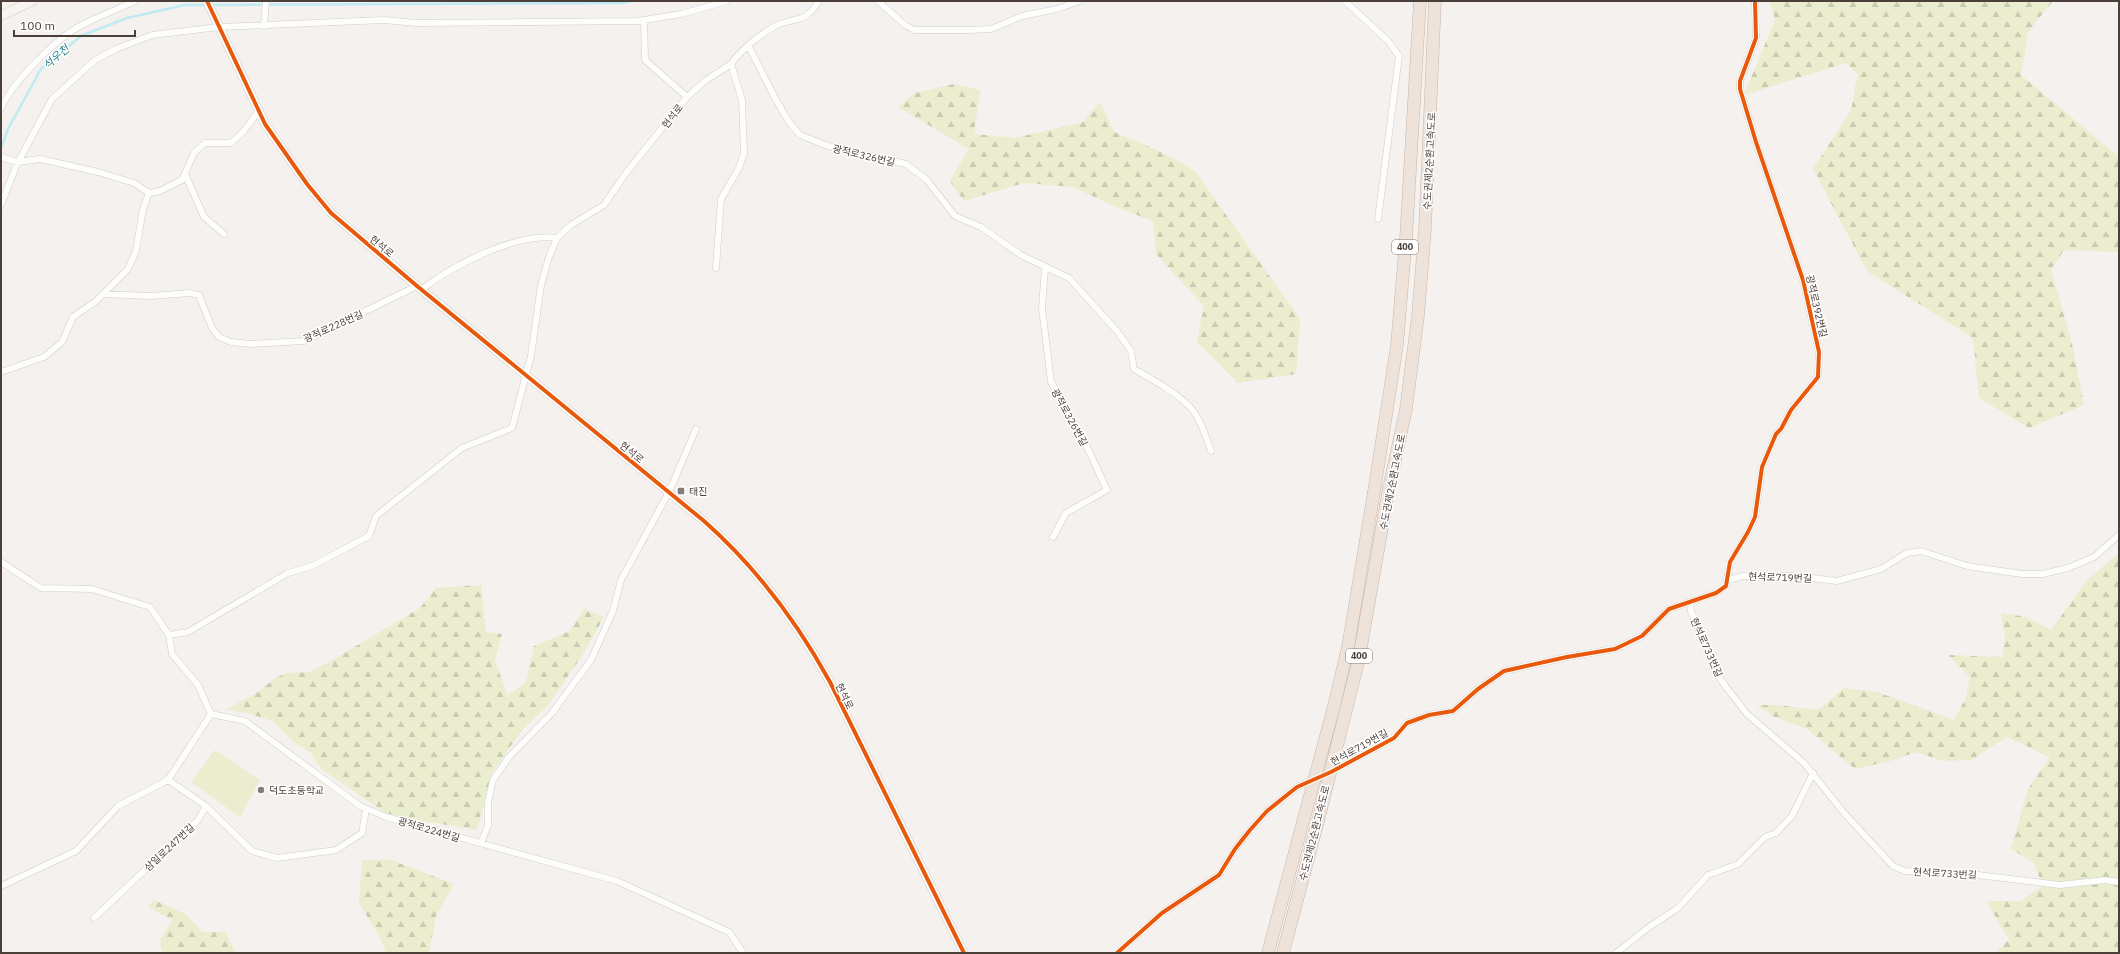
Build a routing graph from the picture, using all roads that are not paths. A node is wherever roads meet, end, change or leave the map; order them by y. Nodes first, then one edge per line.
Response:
1 (32, 1) edge
2 (135, 1) edge
3 (207, 1) edge
4 (266, 1) edge
5 (727, 1) edge
6 (819, 1) edge
7 (878, 1) edge
8 (1345, 1) edge
9 (1420, 1) edge
10 (1435, 1) edge
11 (1755, 1) edge
12 (1079, 2) edge
13 (1, 16) edge
14 (644, 20) junction
15 (218, 25) junction
16 (264, 26) junction
17 (749, 47) junction
18 (731, 64) junction
19 (687, 97) junction
20 (1, 108) edge
21 (258, 112) junction
22 (1, 157) edge
23 (16, 161) junction
24 (184, 174) junction
25 (149, 193) junction
26 (1, 205) edge
27 (1378, 219) dead end
28 (224, 234) dead end
29 (557, 238) junction
30 (1045, 267) junction
31 (716, 268) dead end
32 (419, 288) junction
33 (103, 294) junction
34 (1, 372) edge
35 (525, 375) junction
36 (696, 429) dead end
37 (1212, 451) dead end
38 (669, 492) junction
39 (2119, 535) edge
40 (1053, 537) dead end
41 (1, 562) edge
42 (1728, 580) junction
43 (1690, 602) junction
44 (169, 635) junction
45 (211, 714) junction
46 (1813, 773) junction
47 (168, 780) junction
48 (206, 806) junction
49 (366, 808) junction
50 (481, 843) junction
51 (2119, 882) edge
52 (1, 886) edge
53 (94, 918) dead end
54 (1268, 952) edge
55 (742, 953) edge
56 (964, 953) edge
57 (1117, 953) edge
58 (1283, 953) edge
59 (1616, 953) edge

1 - 13 main road
2 - 20 street
3 - 15 street, 현석로
4 - 16 street
5 - 14 street
6 - 17 street
7 - 12 street
8 - 27 street
9 - 54 highway, 수도권제2순환고속도로 / 400, bridge
10 - 58 highway, 수도권제2순환고속도로 / 400, bridge
11 - 42 street, 광적로392번길
14 - 16 street
14 - 19 street
15 - 16 street
15 - 21 street, 현석로
15 - 23 street
17 - 18 street
17 - 30 street, 광적로326번길
18 - 19 street, 현석로
18 - 31 street
19 - 29 street, 현석로
21 - 24 street
21 - 32 street, 현석로
22 - 23 street
23 - 25 street
23 - 26 street
24 - 25 street
24 - 28 street
25 - 33 street
29 - 32 street
29 - 35 street
30 - 37 street, 광적로326번길
30 - 40 street, 광적로326번길
32 - 33 street, 광적로228번길
32 - 35 street, 현석로
33 - 34 street
35 - 38 street, 현석로
35 - 44 street
36 - 38 street
38 - 50 street
38 - 56 street, 현석로
39 - 42 street, 현석로719번길
41 - 44 street
42 - 43 street, 현석로719번길
43 - 46 street, 현석로733번길
43 - 57 street, 현석로719번길
44 - 45 street
45 - 47 street
45 - 49 street, 광적로224번길
46 - 51 street, 현석로733번길
46 - 59 street
47 - 48 street
47 - 52 street
48 - 49 street
48 - 53 street, 삼일로247번길
49 - 50 street, 광적로224번길
50 - 55 street, 광적로224번길

